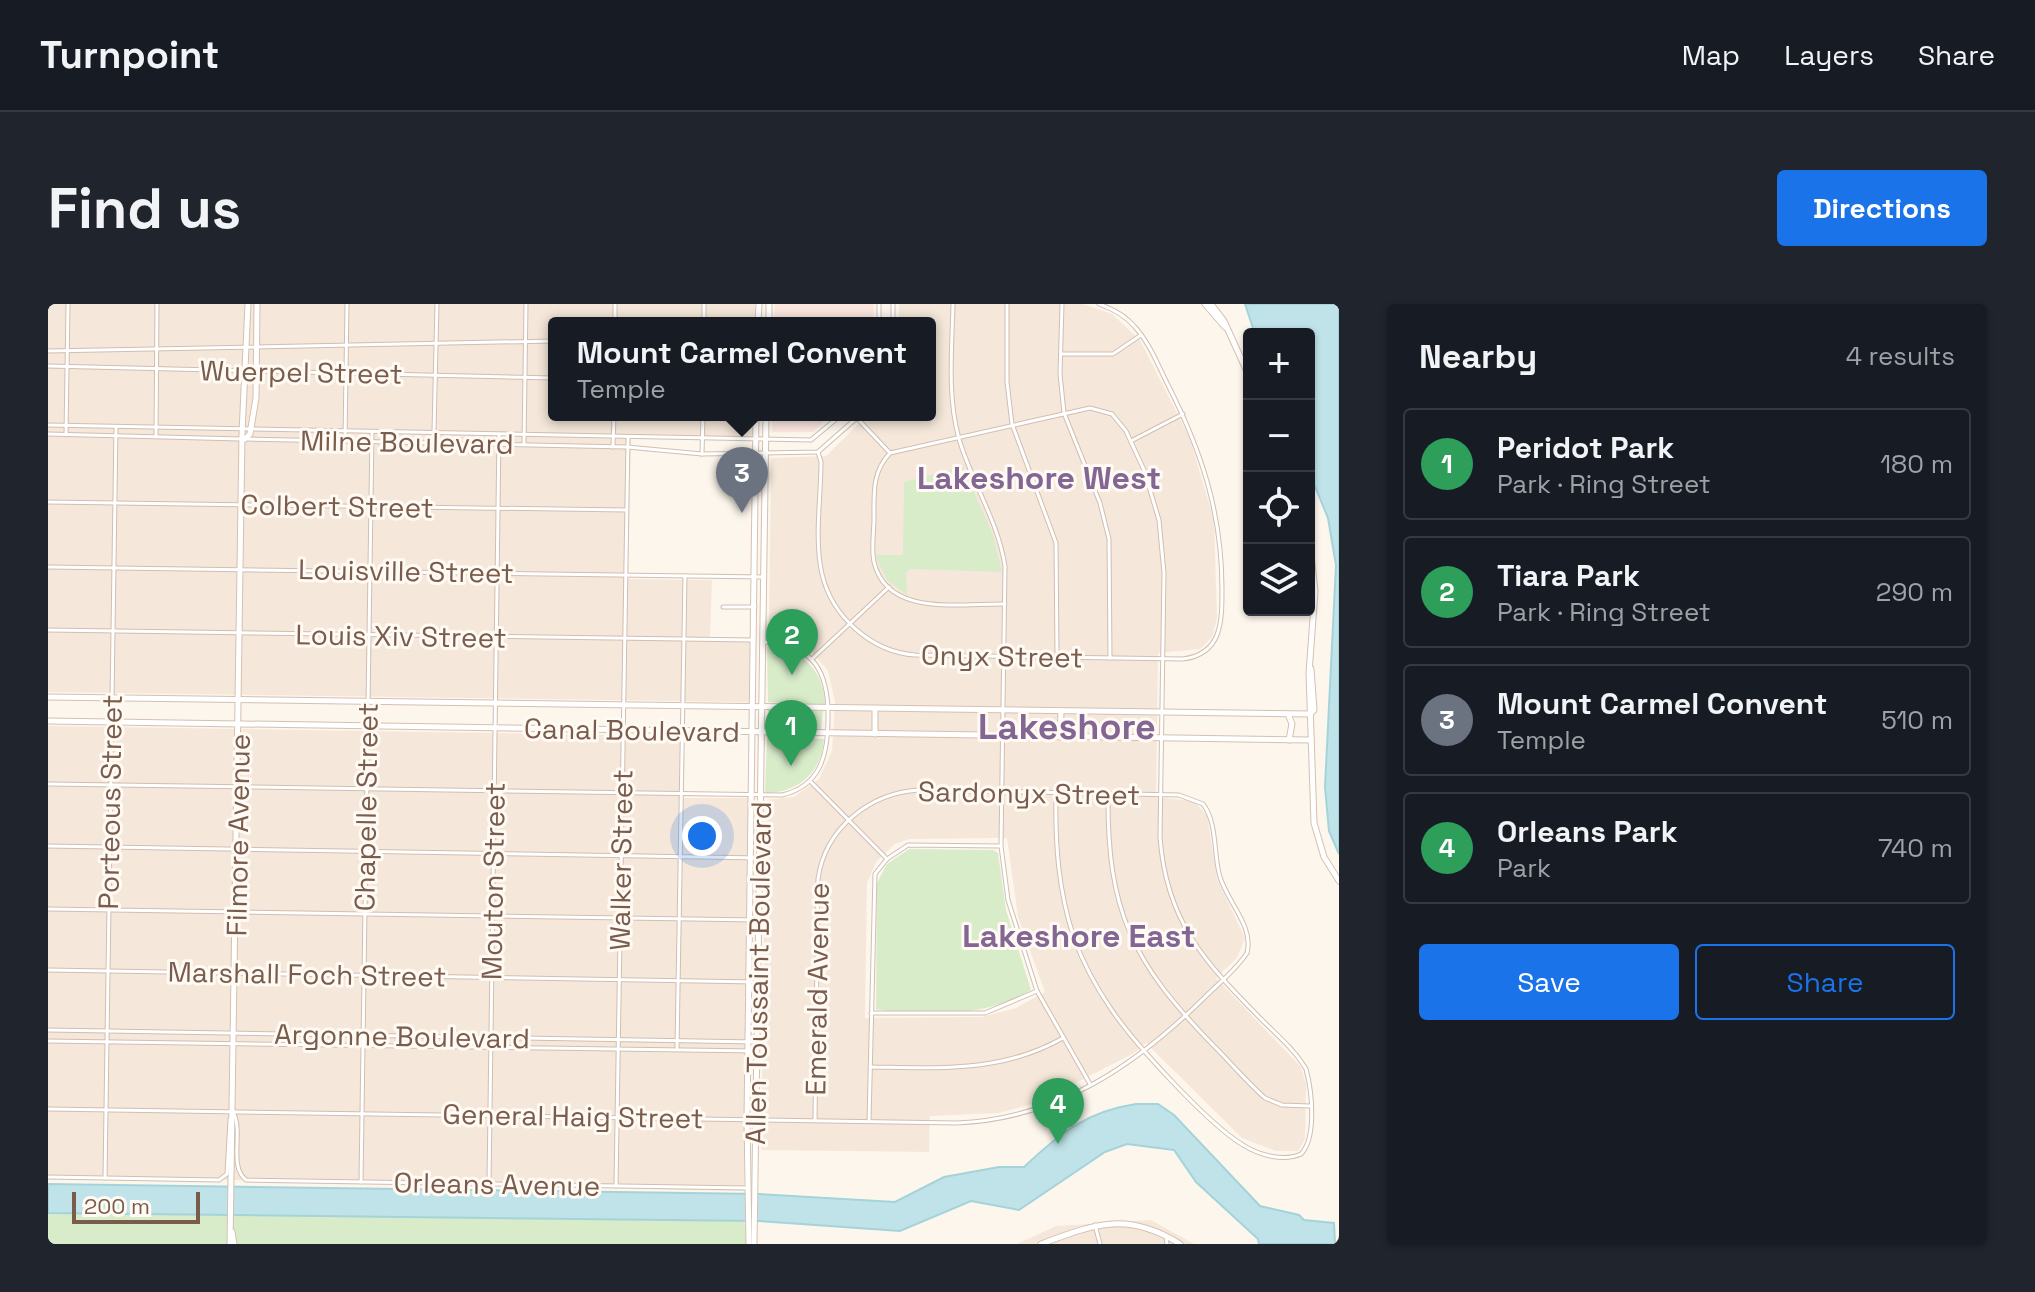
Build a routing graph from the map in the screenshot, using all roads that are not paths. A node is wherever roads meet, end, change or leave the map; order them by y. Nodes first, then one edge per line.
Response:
1 (68, 304) edge
2 (157, 304) edge
3 (248, 304) edge
4 (257, 304) edge
5 (347, 304) edge
6 (437, 304) edge
7 (526, 304) edge
8 (953, 304) edge
9 (1007, 304) edge
10 (1062, 304) edge
11 (1099, 304) edge
12 (1208, 304) edge
13 (1141, 335) junction
14 (548, 341) edge
15 (526, 342) junction
16 (436, 343) junction
17 (347, 345) junction
18 (247, 347) junction
19 (257, 347) junction
20 (157, 349) junction
21 (48, 351) edge
22 (68, 351) junction
23 (1061, 354) junction
24 (1243, 363) edge
25 (48, 366) edge
26 (68, 367) junction
27 (157, 369) junction
28 (247, 371) junction
29 (256, 371) junction
30 (347, 372) junction
31 (435, 374) junction
32 (526, 377) junction
33 (548, 378) edge
34 (1064, 413) junction
35 (1183, 414) junction
36 (614, 421) edge
37 (703, 421) edge
38 (756, 421) edge
39 (766, 421) edge
40 (835, 421) edge
41 (852, 421) edge
42 (861, 421) edge
43 (1012, 424) junction
44 (48, 425) edge
45 (67, 426) junction
46 (116, 427) junction
47 (156, 428) junction
48 (243, 430) junction
49 (251, 430) junction
50 (345, 432) junction
51 (372, 432) junction
52 (434, 433) junction
53 (48, 434) edge
54 (66, 435) junction
55 (499, 435) junction
56 (524, 435) junction
57 (116, 436) junction
58 (156, 437) junction
59 (613, 437) junction
60 (959, 437) junction
61 (628, 438) junction
62 (245, 439) junction
63 (702, 439) junction
64 (756, 439) junction
65 (766, 440) junction
66 (345, 441) junction
67 (372, 441) junction
68 (1131, 441) junction
69 (499, 444) junction
70 (524, 445) junction
71 (613, 447) junction
72 (627, 447) junction
73 (818, 452) junction
74 (890, 453) junction
75 (702, 454) junction
76 (766, 454) junction
77 (756, 455) junction
78 (48, 502) edge
79 (115, 504) junction
80 (243, 505) junction
81 (371, 506) junction
82 (498, 507) junction
83 (626, 510) junction
84 (1309, 544) edge
85 (48, 567) edge
86 (114, 568) junction
87 (242, 569) junction
88 (370, 571) junction
89 (497, 572) junction
90 (625, 575) junction
91 (685, 576) junction
92 (755, 577) junction
93 (764, 577) junction
94 (889, 587) junction
95 (764, 601) junction
96 (755, 604) junction
97 (1005, 604) junction
98 (723, 607) dead end
99 (850, 624) junction
100 (48, 630) edge
101 (113, 632) junction
102 (242, 634) junction
103 (369, 635) junction
104 (496, 637) junction
105 (624, 639) junction
106 (684, 640) junction
107 (754, 640) junction
108 (763, 642) junction
109 (1004, 656) junction
110 (1057, 657) junction
111 (1110, 658) junction
112 (1162, 658) junction
113 (812, 660) junction
114 (753, 672) junction
115 (762, 672) junction
116 (48, 697) edge
117 (112, 698) junction
118 (241, 701) junction
119 (368, 703) junction
120 (495, 705) junction
121 (623, 707) junction
122 (683, 708) junction
123 (753, 708) junction
124 (762, 708) junction
125 (829, 709) junction
126 (875, 710) junction
127 (1003, 711) junction
128 (1061, 712) junction
129 (1162, 713) junction
130 (1288, 714) junction
131 (1310, 714) junction
132 (48, 721) edge
133 (112, 722) junction
134 (240, 725) junction
135 (367, 726) junction
136 (495, 728) junction
137 (623, 730) junction
138 (683, 731) junction
139 (752, 733) junction
140 (761, 733) junction
141 (828, 734) junction
142 (875, 734) junction
143 (1002, 736) junction
144 (1060, 737) junction
145 (1161, 739) junction
146 (1289, 740) junction
147 (1311, 740) junction
148 (752, 759) junction
149 (761, 759) junction
150 (811, 781) junction
151 (48, 784) edge
152 (111, 786) junction
153 (239, 787) junction
154 (366, 790) junction
155 (494, 792) junction
156 (1002, 792) junction
157 (1056, 793) junction
158 (622, 794) junction
159 (1108, 794) junction
160 (681, 795) junction
161 (1160, 795) junction
162 (752, 796) junction
163 (761, 796) junction
164 (849, 820) junction
165 (752, 828) junction
166 (760, 828) junction
167 (48, 846) edge
168 (1001, 846) junction
169 (110, 847) junction
170 (238, 850) junction
171 (366, 852) junction
172 (493, 854) junction
173 (621, 856) junction
174 (680, 857) junction
175 (751, 858) junction
176 (760, 858) junction
177 (887, 859) junction
178 (1339, 881) edge
179 (48, 909) edge
180 (109, 910) junction
181 (237, 910) junction
182 (365, 913) junction
183 (492, 915) junction
184 (620, 916) junction
185 (680, 917) junction
186 (750, 919) junction
187 (758, 920) junction
188 (1242, 921) joint
189 (48, 970) edge
190 (108, 971) junction
191 (236, 973) junction
192 (364, 975) junction
193 (492, 977) junction
194 (619, 978) junction
195 (679, 979) junction
196 (1222, 980) junction
197 (749, 982) junction
198 (757, 982) junction
199 (1037, 991) junction
200 (871, 1013) junction
201 (1185, 1016) junction
202 (48, 1030) edge
203 (107, 1031) junction
204 (235, 1033) junction
205 (363, 1035) junction
206 (491, 1037) junction
207 (1063, 1038) junction
208 (618, 1039) junction
209 (678, 1040) junction
210 (48, 1041) edge
211 (107, 1042) junction
212 (235, 1042) junction
213 (748, 1042) junction
214 (756, 1042) junction
215 (363, 1044) junction
216 (491, 1046) junction
217 (618, 1048) junction
218 (677, 1048) junction
219 (748, 1051) junction
220 (756, 1051) junction
221 (1147, 1052) junction
222 (870, 1067) junction
223 (1090, 1084) junction
224 (1310, 1106) junction
225 (48, 1109) edge
226 (106, 1110) junction
227 (233, 1112) junction
228 (362, 1112) junction
229 (490, 1115) junction
230 (617, 1117) junction
231 (747, 1120) junction
232 (755, 1120) junction
233 (815, 1120) junction
234 (869, 1121) junction
235 (747, 1163) junction
236 (755, 1163) junction
237 (48, 1177) edge
238 (105, 1178) junction
239 (361, 1182) junction
240 (489, 1184) junction
241 (616, 1186) junction
242 (750, 1190) junction
243 (1095, 1225) junction
244 (1166, 1236) junction
245 (232, 1244) edge
246 (752, 1244) edge
247 (1041, 1244) edge
248 (1100, 1244) edge
249 (1167, 1244) edge
250 (1180, 1244) edge

1 - 22 street
2 - 20 street
3 - 18 main road, Filmore Avenue
4 - 19 main road
5 - 17 street
6 - 16 street
7 - 15 street
8 - 60 street
9 - 43 street
10 - 23 street
11 - 13 street
12 - 24 main road
13 - 23 street
13 - 35 street
14 - 15 street
15 - 16 street
15 - 32 street
16 - 17 street
16 - 31 street
17 - 19 street
17 - 30 street
18 - 19 street
18 - 20 street
18 - 28 main road, Filmore Avenue
19 - 29 main road
20 - 22 street
20 - 27 street
21 - 22 street
22 - 26 street
23 - 34 street
25 - 26 street, Wuerpel Street
26 - 27 street, Wuerpel Street
26 - 45 street
27 - 28 street, Wuerpel Street
27 - 47 street
28 - 29 street, Wuerpel Street
28 - 48 main road, Filmore Avenue
29 - 30 street, Wuerpel Street
29 - 49 main road
30 - 31 street, Wuerpel Street
30 - 50 street
31 - 32 street, Wuerpel Street
31 - 52 street
32 - 33 street, Wuerpel Street
32 - 56 street
34 - 43 street
34 - 68 street
34 - 111 street
35 - 68 street
35 - 112 street, Onyx Street
36 - 59 street
37 - 63 street
38 - 64 main road, Allen Toussaint Boulevard
39 - 65 main road, Allen Toussaint Boulevard
40 - 65 street, Milne Boulevard
41 - 73 street
42 - 74 street
43 - 60 street
43 - 110 street
44 - 45 street, Milne Boulevard
45 - 46 street, Milne Boulevard
45 - 54 street
46 - 47 street, Milne Boulevard
46 - 57 street, Porteous Street
47 - 48 street, Milne Boulevard
47 - 58 street
48 - 49 street, Milne Boulevard
48 - 62 main road, Filmore Avenue
49 - 50 street, Milne Boulevard
49 - 62 main road
50 - 51 street, Milne Boulevard
50 - 66 street
51 - 52 street, Milne Boulevard
51 - 67 street, Chapelle Street
52 - 55 street, Milne Boulevard
53 - 54 street, Milne Boulevard
54 - 57 street, Milne Boulevard
55 - 56 street, Milne Boulevard
55 - 69 street, Mouton Street
56 - 59 street, Milne Boulevard
56 - 70 street
57 - 58 street, Milne Boulevard
57 - 79 street, Porteous Street
58 - 62 street, Milne Boulevard
59 - 61 street, Milne Boulevard
59 - 71 street
60 - 74 street
60 - 97 street
61 - 63 street, Milne Boulevard
61 - 72 street, Walker Street
62 - 66 street, Milne Boulevard
62 - 80 main road, Filmore Avenue
63 - 64 street, Milne Boulevard
63 - 75 street
64 - 65 street, Milne Boulevard
64 - 77 main road, Allen Toussaint Boulevard
65 - 76 main road, Allen Toussaint Boulevard
66 - 67 street, Milne Boulevard
67 - 69 street, Milne Boulevard
67 - 81 street, Chapelle Street
68 - 112 street
69 - 70 street, Milne Boulevard
69 - 82 street, Mouton Street
70 - 71 street, Milne Boulevard
71 - 72 street, Milne Boulevard
72 - 75 street, Milne Boulevard
72 - 83 street, Walker Street
73 - 76 street, Milne Boulevard
73 - 99 street
74 - 94 street
75 - 77 street, Milne Boulevard
76 - 77 street, Milne Boulevard
76 - 93 main road, Allen Toussaint Boulevard
77 - 92 main road, Allen Toussaint Boulevard
78 - 79 street, Colbert Street
79 - 80 street, Colbert Street
79 - 86 street, Porteous Street
80 - 81 street, Colbert Street
80 - 87 main road, Filmore Avenue
81 - 82 street, Colbert Street
81 - 88 street, Chapelle Street
82 - 83 street, Colbert Street
82 - 89 street, Mouton Street
83 - 90 street, Walker Street
84 - 131 main road
85 - 86 street, Louisville Street
86 - 87 street, Louisville Street
86 - 101 street, Porteous Street
87 - 88 street, Louisville Street
87 - 102 main road, Filmore Avenue
88 - 89 street, Louisville Street
88 - 103 street, Chapelle Street
89 - 90 street, Louisville Street
89 - 104 street, Mouton Street
90 - 91 street, Louisville Street
90 - 105 street, Walker Street
91 - 92 street, Louisville Street
91 - 106 street
92 - 93 street, Louisville Street
92 - 96 main road, Allen Toussaint Boulevard
93 - 95 main road, Allen Toussaint Boulevard
94 - 97 street
94 - 99 street
95 - 96 main road
95 - 108 main road, Allen Toussaint Boulevard
96 - 98 street
96 - 107 main road, Allen Toussaint Boulevard
97 - 109 street
99 - 109 street, Onyx Street
99 - 113 street
100 - 101 street, Louis Xiv Street
101 - 102 street, Louis Xiv Street
101 - 117 street, Porteous Street
102 - 103 street, Louis Xiv Street
102 - 118 main road, Filmore Avenue
103 - 104 street, Louis Xiv Street
103 - 119 street, Chapelle Street
104 - 105 street, Louis Xiv Street
104 - 120 street, Mouton Street
105 - 106 street, Louis Xiv Street
105 - 121 street, Walker Street
106 - 107 street, Louis Xiv Street
106 - 122 street
107 - 114 main road, Allen Toussaint Boulevard
108 - 113 street
108 - 115 main road, Allen Toussaint Boulevard
109 - 110 street, Onyx Street
109 - 127 street
110 - 111 street, Onyx Street
111 - 112 street, Onyx Street
112 - 129 street
113 - 125 street
114 - 115 main road
114 - 123 main road, Allen Toussaint Boulevard
115 - 124 main road, Allen Toussaint Boulevard
116 - 117 main road, Canal Boulevard
117 - 118 main road, Canal Boulevard
117 - 133 street, Porteous Street
118 - 119 main road, Canal Boulevard
118 - 134 main road, Filmore Avenue
119 - 120 main road, Canal Boulevard
119 - 135 street, Chapelle Street
120 - 121 main road, Canal Boulevard
120 - 136 street, Mouton Street
121 - 122 main road, Canal Boulevard
121 - 137 street, Walker Street
122 - 123 main road, Canal Boulevard
122 - 138 street
123 - 124 main road, Canal Boulevard
123 - 139 main road, Allen Toussaint Boulevard
124 - 125 main road, Canal Boulevard
124 - 140 main road, Allen Toussaint Boulevard
125 - 126 main road, Canal Boulevard
125 - 141 street
126 - 127 main road, Canal Boulevard
126 - 142 main road
127 - 128 main road, Canal Boulevard
127 - 143 street
128 - 129 main road, Canal Boulevard
128 - 144 main road
129 - 130 main road, Canal Boulevard
129 - 145 street
130 - 131 main road, Canal Boulevard
130 - 146 main road
131 - 147 main road
132 - 133 main road, Canal Boulevard
133 - 134 main road, Canal Boulevard
133 - 152 street, Porteous Street
134 - 135 main road, Canal Boulevard
134 - 153 main road, Filmore Avenue
135 - 136 main road, Canal Boulevard
135 - 154 street, Chapelle Street
136 - 137 main road, Canal Boulevard
136 - 155 street, Mouton Street
137 - 138 main road, Canal Boulevard
137 - 158 street, Walker Street
138 - 139 main road, Canal Boulevard
138 - 160 street
139 - 140 main road, Canal Boulevard
139 - 148 main road, Allen Toussaint Boulevard
140 - 141 main road, Canal Boulevard
140 - 149 main road, Allen Toussaint Boulevard
141 - 142 main road, Canal Boulevard
141 - 150 street
142 - 143 main road, Canal Boulevard
143 - 144 main road, Canal Boulevard
143 - 156 street
144 - 145 main road, Canal Boulevard
145 - 146 main road, Canal Boulevard
145 - 161 street
146 - 147 main road, Canal Boulevard
147 - 178 main road
148 - 149 main road
148 - 162 main road, Allen Toussaint Boulevard
149 - 163 main road, Allen Toussaint Boulevard
150 - 163 street
150 - 164 street
151 - 152 street
152 - 153 street
152 - 169 street, Porteous Street
153 - 154 street
153 - 170 main road, Filmore Avenue
154 - 155 street
154 - 171 street, Chapelle Street
155 - 158 street
155 - 172 street, Mouton Street
156 - 157 street, Sardonyx Street
156 - 164 street, Sardonyx Street
156 - 168 street
157 - 159 street, Sardonyx Street
157 - 221 street
158 - 160 street
158 - 173 street, Walker Street
159 - 161 street, Sardonyx Street
159 - 201 street
160 - 162 street
160 - 174 street
161 - 188 street, Sardonyx Street
161 - 196 street
162 - 163 street
162 - 165 main road, Allen Toussaint Boulevard
163 - 166 main road, Allen Toussaint Boulevard
164 - 177 street
164 - 233 street, Emerald Avenue
165 - 166 main road
165 - 175 main road, Allen Toussaint Boulevard
166 - 176 main road, Allen Toussaint Boulevard
167 - 169 street
168 - 177 street
168 - 199 street
169 - 170 street
169 - 180 street, Porteous Street
170 - 171 street
170 - 181 main road, Filmore Avenue
171 - 172 street
171 - 182 street, Chapelle Street
172 - 173 street
172 - 183 street, Mouton Street
173 - 174 street
173 - 184 street, Walker Street
174 - 175 street
174 - 185 street
175 - 176 street
175 - 186 main road, Allen Toussaint Boulevard
176 - 187 main road, Allen Toussaint Boulevard
177 - 200 street
179 - 180 street
180 - 181 street
180 - 190 street, Porteous Street
181 - 182 street
181 - 191 main road, Filmore Avenue
182 - 183 street
182 - 192 street, Chapelle Street
183 - 184 street
183 - 193 street, Mouton Street
184 - 185 street
184 - 194 street, Walker Street
185 - 186 street
185 - 195 street
186 - 187 street
186 - 197 main road, Allen Toussaint Boulevard
187 - 198 main road, Allen Toussaint Boulevard
188 - 196 street, General Haig Street
189 - 190 street, Marshall Foch Street
190 - 191 street, Marshall Foch Street
190 - 203 street, Porteous Street
191 - 192 street, Marshall Foch Street
191 - 204 main road, Filmore Avenue
192 - 193 street, Marshall Foch Street
192 - 205 street, Chapelle Street
193 - 194 street, Marshall Foch Street
193 - 206 street, Mouton Street
194 - 195 street, Marshall Foch Street
194 - 208 street, Walker Street
195 - 197 street, Marshall Foch Street
195 - 209 street
196 - 201 street, General Haig Street
196 - 224 street
197 - 198 street, Marshall Foch Street
197 - 213 main road, Allen Toussaint Boulevard
198 - 214 main road, Allen Toussaint Boulevard
199 - 200 street
199 - 207 street
200 - 222 street
201 - 221 street, General Haig Street
201 - 224 street
202 - 203 street, Argonne Boulevard
203 - 204 street, Argonne Boulevard
203 - 211 street, Porteous Street
204 - 205 street, Argonne Boulevard
204 - 212 main road, Filmore Avenue
205 - 206 street, Argonne Boulevard
205 - 215 street, Chapelle Street
206 - 208 street, Argonne Boulevard
206 - 216 street, Mouton Street
207 - 222 street
207 - 223 street
208 - 209 street, Argonne Boulevard
208 - 217 street, Walker Street
209 - 213 street, Argonne Boulevard
209 - 218 street
210 - 211 street, Argonne Boulevard
211 - 212 street, Argonne Boulevard
211 - 226 street, Porteous Street
212 - 215 street, Argonne Boulevard
212 - 227 main road, Filmore Avenue
213 - 214 street, Argonne Boulevard
213 - 219 main road, Allen Toussaint Boulevard
214 - 220 main road, Allen Toussaint Boulevard
215 - 216 street, Argonne Boulevard
215 - 228 street, Chapelle Street
216 - 217 street, Argonne Boulevard
216 - 229 street, Mouton Street
217 - 218 street, Argonne Boulevard
217 - 230 street, Walker Street
218 - 219 street, Argonne Boulevard
219 - 220 street, Argonne Boulevard
219 - 231 main road, Allen Toussaint Boulevard
220 - 232 main road, Allen Toussaint Boulevard
221 - 223 street, General Haig Street
221 - 224 street
222 - 234 street
223 - 234 street, General Haig Street
225 - 226 street, General Haig Street
226 - 227 street, General Haig Street
226 - 238 street, Porteous Street
227 - 228 street, General Haig Street
227 - 238 street
227 - 239 street, Orleans Avenue
227 - 245 main road, Filmore Avenue
228 - 229 street, General Haig Street
228 - 239 street, Chapelle Street
229 - 230 street, General Haig Street
229 - 240 street, Mouton Street
230 - 231 street, General Haig Street
230 - 241 street, Walker Street
231 - 232 street, General Haig Street
231 - 235 main road, Allen Toussaint Boulevard
232 - 233 street, General Haig Street
232 - 236 main road, Allen Toussaint Boulevard
233 - 234 street, General Haig Street
235 - 236 main road
235 - 242 main road, Allen Toussaint Boulevard
236 - 242 main road, Allen Toussaint Boulevard
237 - 238 street
239 - 240 street, Orleans Avenue
240 - 241 street, Orleans Avenue
241 - 242 street, Orleans Avenue
242 - 246 main road, Allen Toussaint Boulevard
243 - 244 main road
243 - 247 main road
243 - 248 street
244 - 249 street
244 - 250 main road

